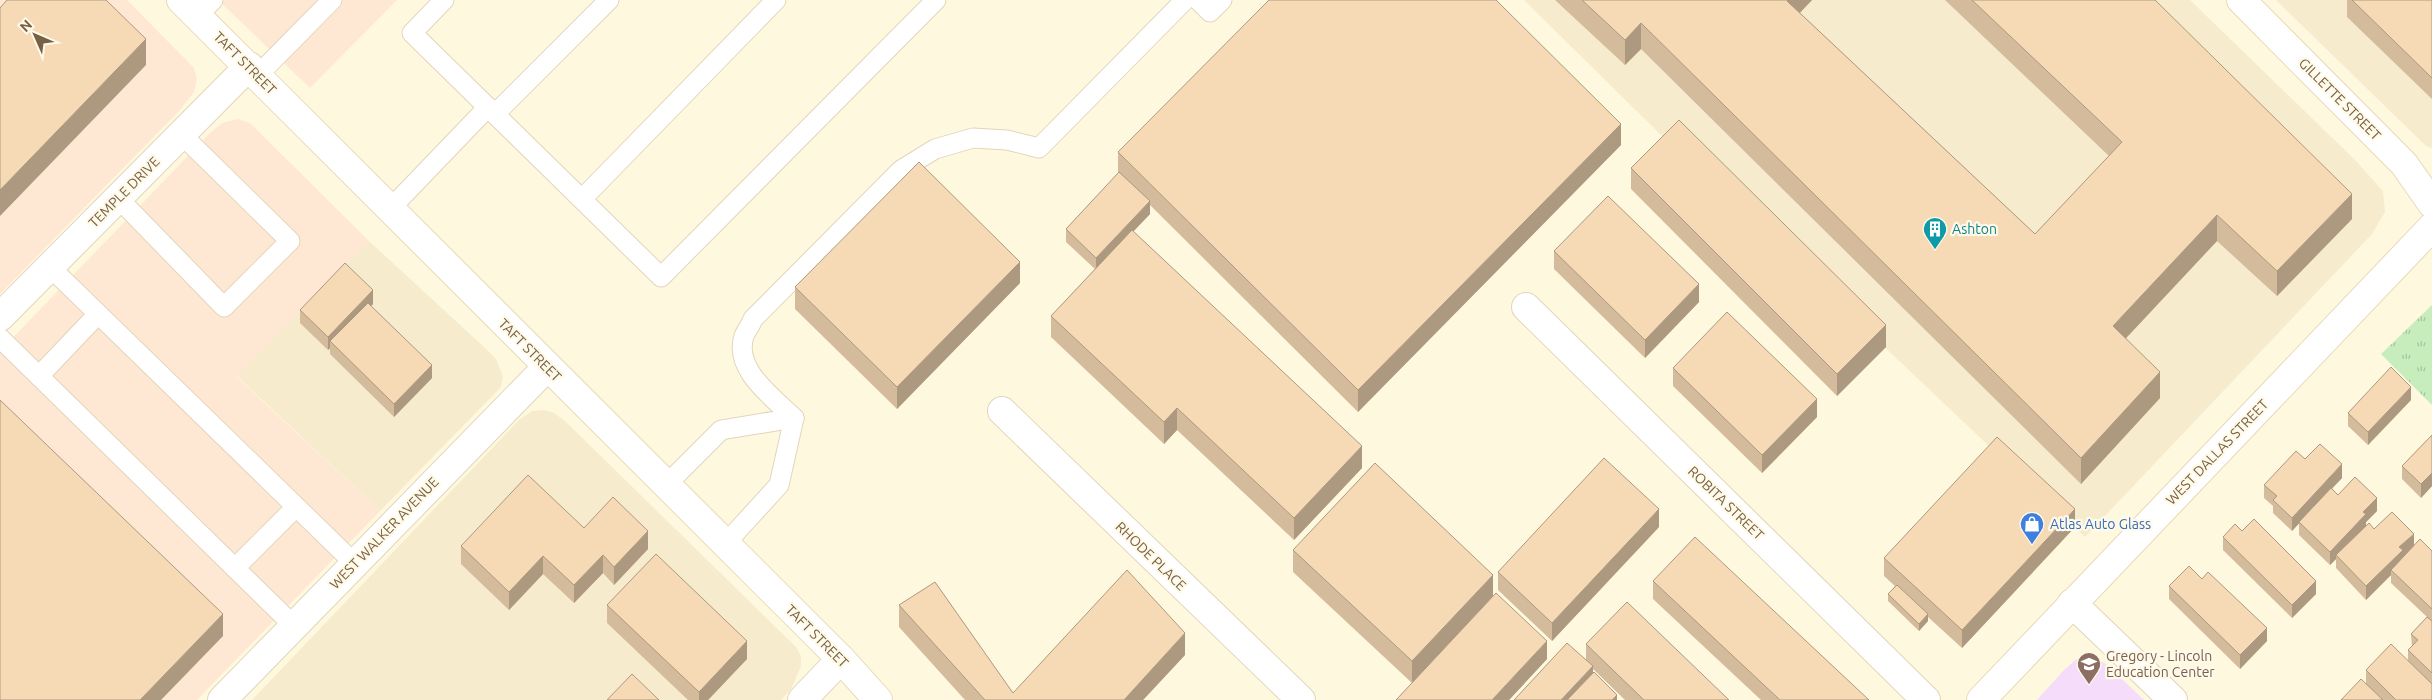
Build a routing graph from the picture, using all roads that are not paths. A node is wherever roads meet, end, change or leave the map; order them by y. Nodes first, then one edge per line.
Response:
1 (332, 0) edge
2 (444, 0) edge
3 (609, 0) edge
4 (776, 0) edge
5 (936, 0) edge
6 (1185, 0) edge
7 (1198, 0) edge
8 (1222, 0) edge
9 (2241, 0) edge
10 (197, 5) edge
11 (253, 71) junction
12 (492, 110) junction
13 (181, 134) junction
14 (118, 198) junction
15 (582, 199) junction
16 (2432, 204) edge
17 (390, 209) junction
18 (2432, 227) edge
19 (50, 267) junction
20 (1526, 307) dead end
21 (98, 314) junction
22 (0, 317) edge
23 (0, 338) edge
24 (547, 367) junction
25 (39, 376) junction
26 (1002, 412) dead end
27 (794, 418) junction
28 (666, 484) junction
29 (296, 507) junction
30 (726, 544) junction
31 (354, 563) junction
32 (235, 568) junction
33 (2072, 603) junction
34 (294, 626) junction
35 (841, 659) junction
36 (222, 700) edge
37 (802, 700) edge
38 (878, 700) edge
39 (1301, 700) edge
40 (1926, 700) edge
41 (1981, 700) edge
42 (2173, 700) edge

1 - 11 lane
2 - 12 lane
3 - 12 lane
4 - 15 lane
5 - 15 lane
6 - 27 lane
7 - 8 lane
9 - 16 street, GILLETTE STREET
10 - 11 street, TAFT STREET
11 - 13 street, TEMPLE DRIVE
11 - 17 street, TAFT STREET
12 - 15 lane
12 - 17 lane
13 - 14 street, TEMPLE DRIVE
13 - 14 lane
14 - 19 street, TEMPLE DRIVE
17 - 24 street, TAFT STREET
18 - 33 street, WEST DALLAS STREET
19 - 21 lane
19 - 22 street, TEMPLE DRIVE
20 - 40 street, ROBITA STREET
21 - 25 lane
21 - 29 lane
23 - 25 lane
24 - 28 street, TAFT STREET
24 - 31 street, WEST WALKER AVENUE
25 - 32 lane
26 - 39 street, RHODE PLACE
27 - 28 lane
27 - 30 lane
28 - 30 street, TAFT STREET
29 - 31 lane
29 - 32 lane
30 - 35 street, TAFT STREET
31 - 34 street, WEST WALKER AVENUE
32 - 34 lane
33 - 41 street, WEST DALLAS STREET
33 - 42 street
34 - 36 street, WEST WALKER AVENUE
35 - 37 street
35 - 38 street, TAFT STREET

